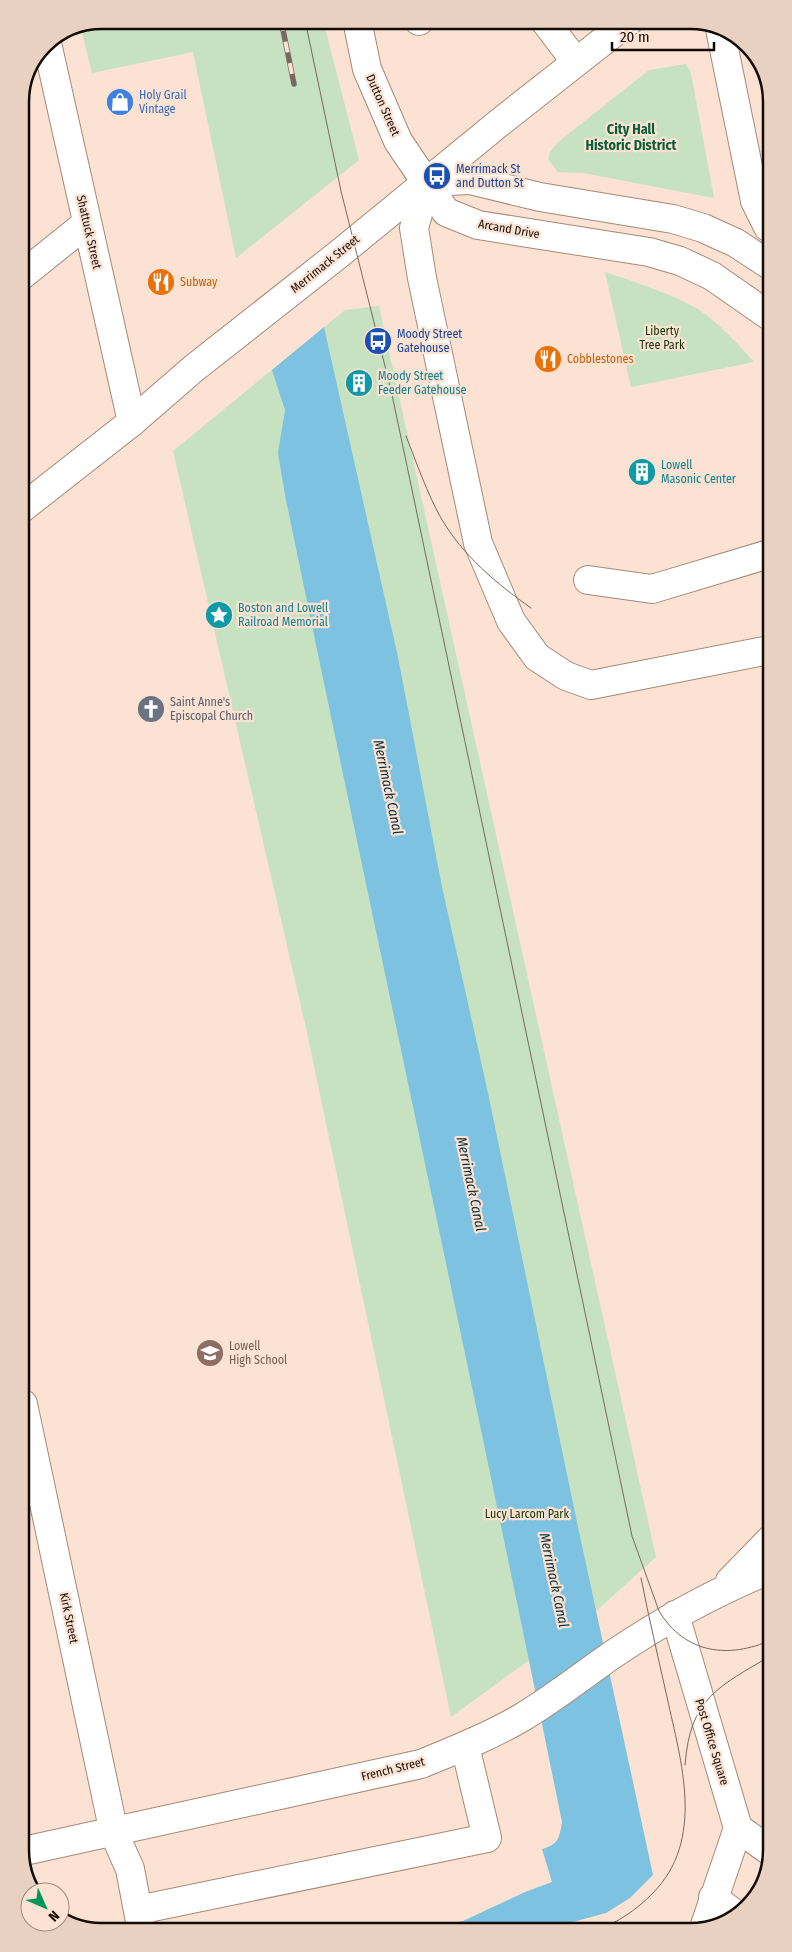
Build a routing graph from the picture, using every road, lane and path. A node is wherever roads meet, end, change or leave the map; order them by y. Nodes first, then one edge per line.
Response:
1 (359, 29) edge
2 (551, 29) edge
3 (618, 29) edge
4 (721, 36) edge
5 (49, 52) edge
6 (576, 62) junction
7 (427, 182) junction
8 (763, 217) edge
9 (87, 222) junction
10 (763, 261) edge
11 (29, 269) edge
12 (763, 311) edge
13 (132, 422) junction
14 (29, 503) edge
15 (763, 556) edge
16 (588, 580) dead end
17 (763, 651) edge
18 (29, 1463) edge
19 (34, 1512) edge
20 (763, 1547) edge
21 (763, 1572) edge
22 (722, 1589) junction
23 (675, 1615) junction
24 (466, 1746) junction
25 (738, 1828) junction
26 (114, 1832) junction
27 (763, 1846) edge
28 (29, 1850) edge
29 (713, 1897) junction
30 (731, 1911) edge
31 (140, 1921) edge
32 (706, 1921) edge

1 - 7 main road, Dutton Street
2 - 6 main road
3 - 6 main road, Merrimack Street
4 - 8 main road
5 - 9 main road, Shattuck Street
6 - 7 main road, Merrimack Street
7 - 10 main road
7 - 12 main road, Arcand Drive
7 - 13 main road, Merrimack Street
7 - 17 main road
9 - 11 main road
9 - 13 main road, Shattuck Street
13 - 14 main road, Merrimack Street
15 - 16 main road
18 - 19 main road, Kirk Street
19 - 26 main road, Kirk Street
20 - 22 main road
21 - 22 main road
22 - 23 main road, French Street
23 - 24 main road, French Street
23 - 25 main road, Post Office Square
24 - 26 main road, French Street
24 - 31 main road
25 - 27 main road
25 - 29 main road
26 - 28 main road, French Street
26 - 31 main road, Kirk Street
29 - 30 main road
29 - 32 main road

